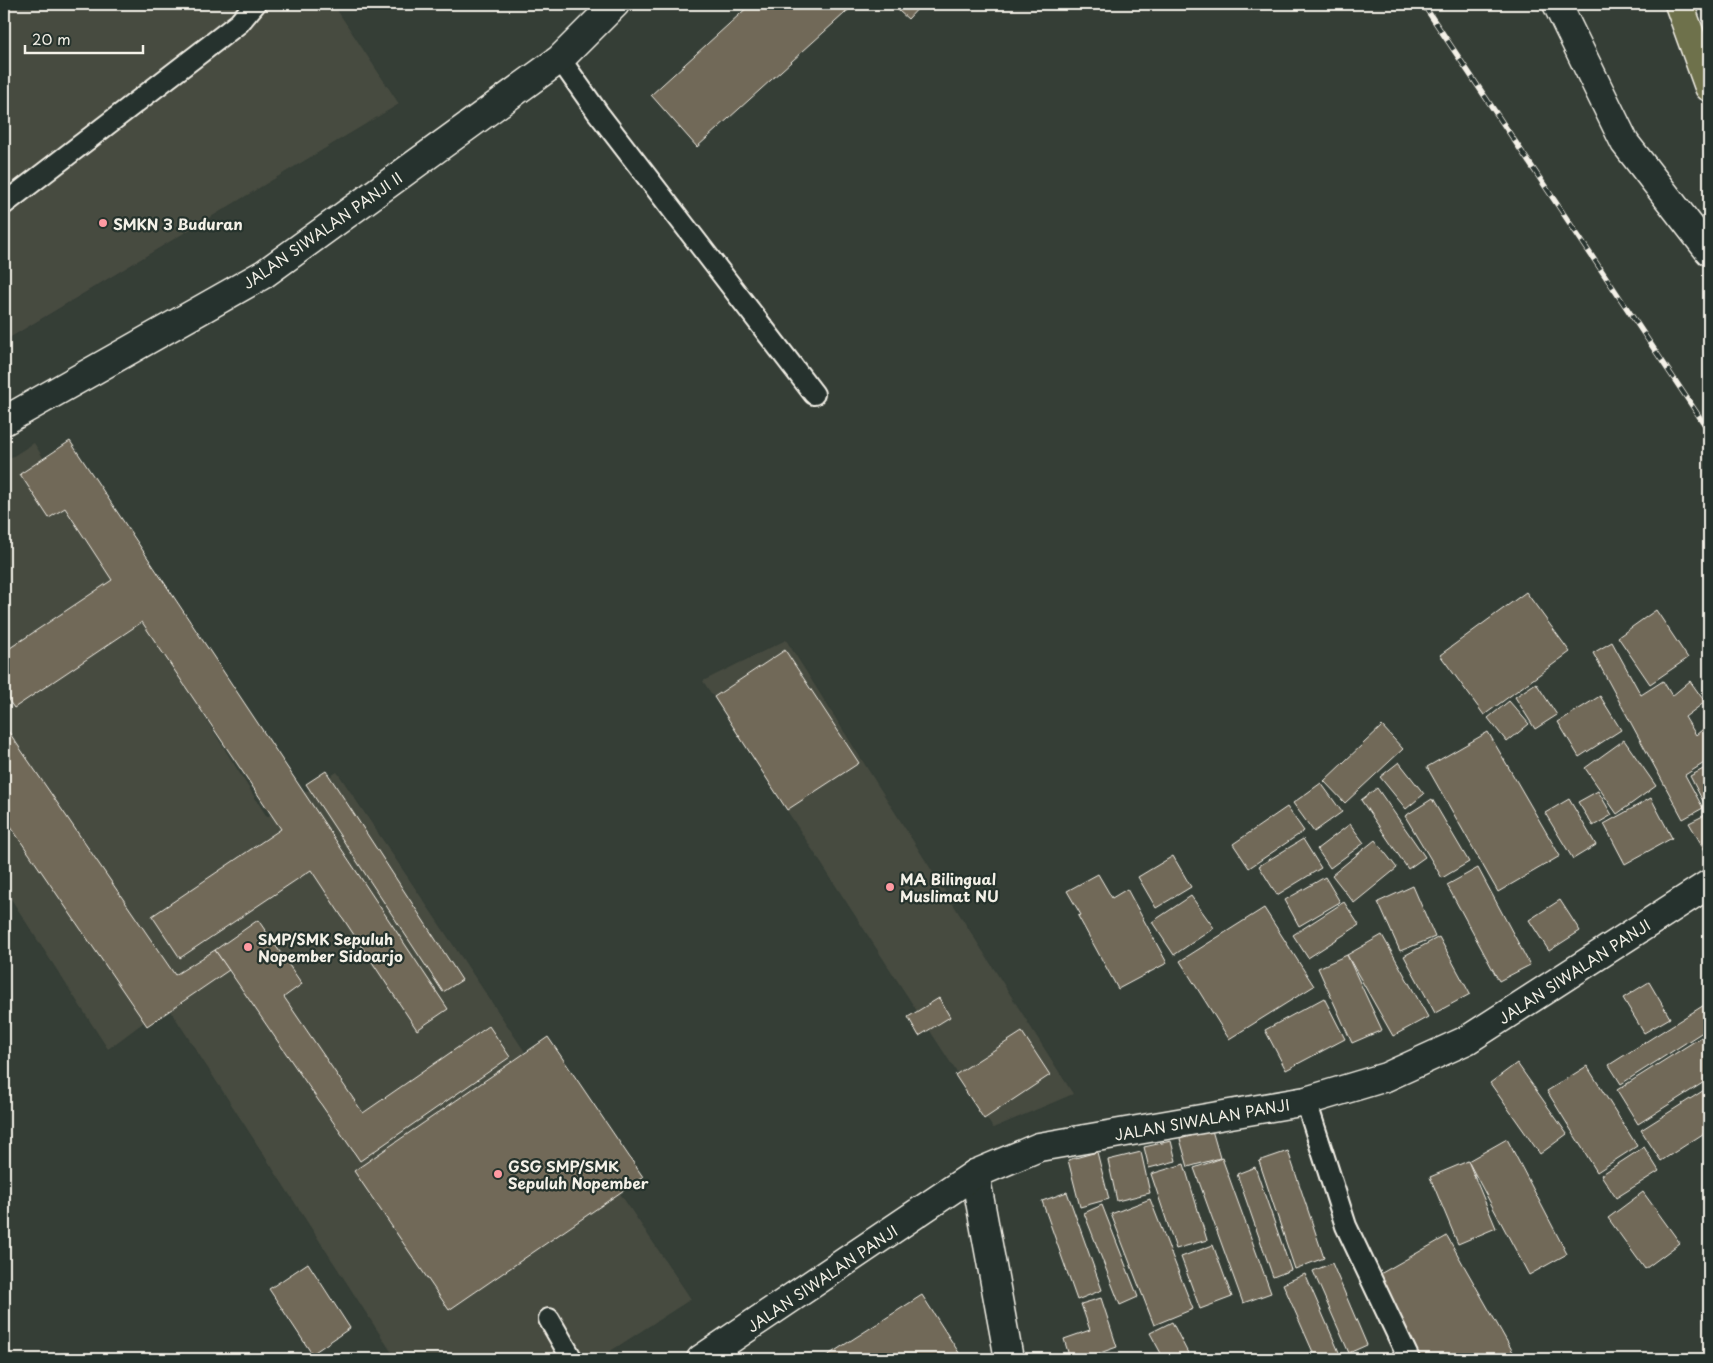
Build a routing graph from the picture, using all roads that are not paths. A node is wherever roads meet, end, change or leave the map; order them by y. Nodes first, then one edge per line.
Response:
1 (255, 4) edge
2 (615, 4) edge
3 (1557, 4) edge
4 (1679, 4) edge
5 (560, 59) junction
6 (1709, 87) edge
7 (4, 204) edge
8 (1709, 251) edge
9 (814, 394) dead end
10 (4, 421) edge
11 (1709, 884) edge
12 (1306, 1101) junction
13 (975, 1174) junction
14 (549, 1319) dead end
15 (572, 1359) edge
16 (701, 1359) edge
17 (1009, 1359) edge
18 (1409, 1359) edge

1 - 7 lane
2 - 5 street, JALAN SIWALAN PANJI II
3 - 8 street
4 - 6 highway
5 - 9 lane
5 - 10 street, JALAN SIWALAN PANJI II
11 - 12 street, JALAN SIWALAN PANJI
12 - 13 street, JALAN SIWALAN PANJI
12 - 18 lane
13 - 16 street, JALAN SIWALAN PANJI
13 - 17 street
14 - 15 lane

